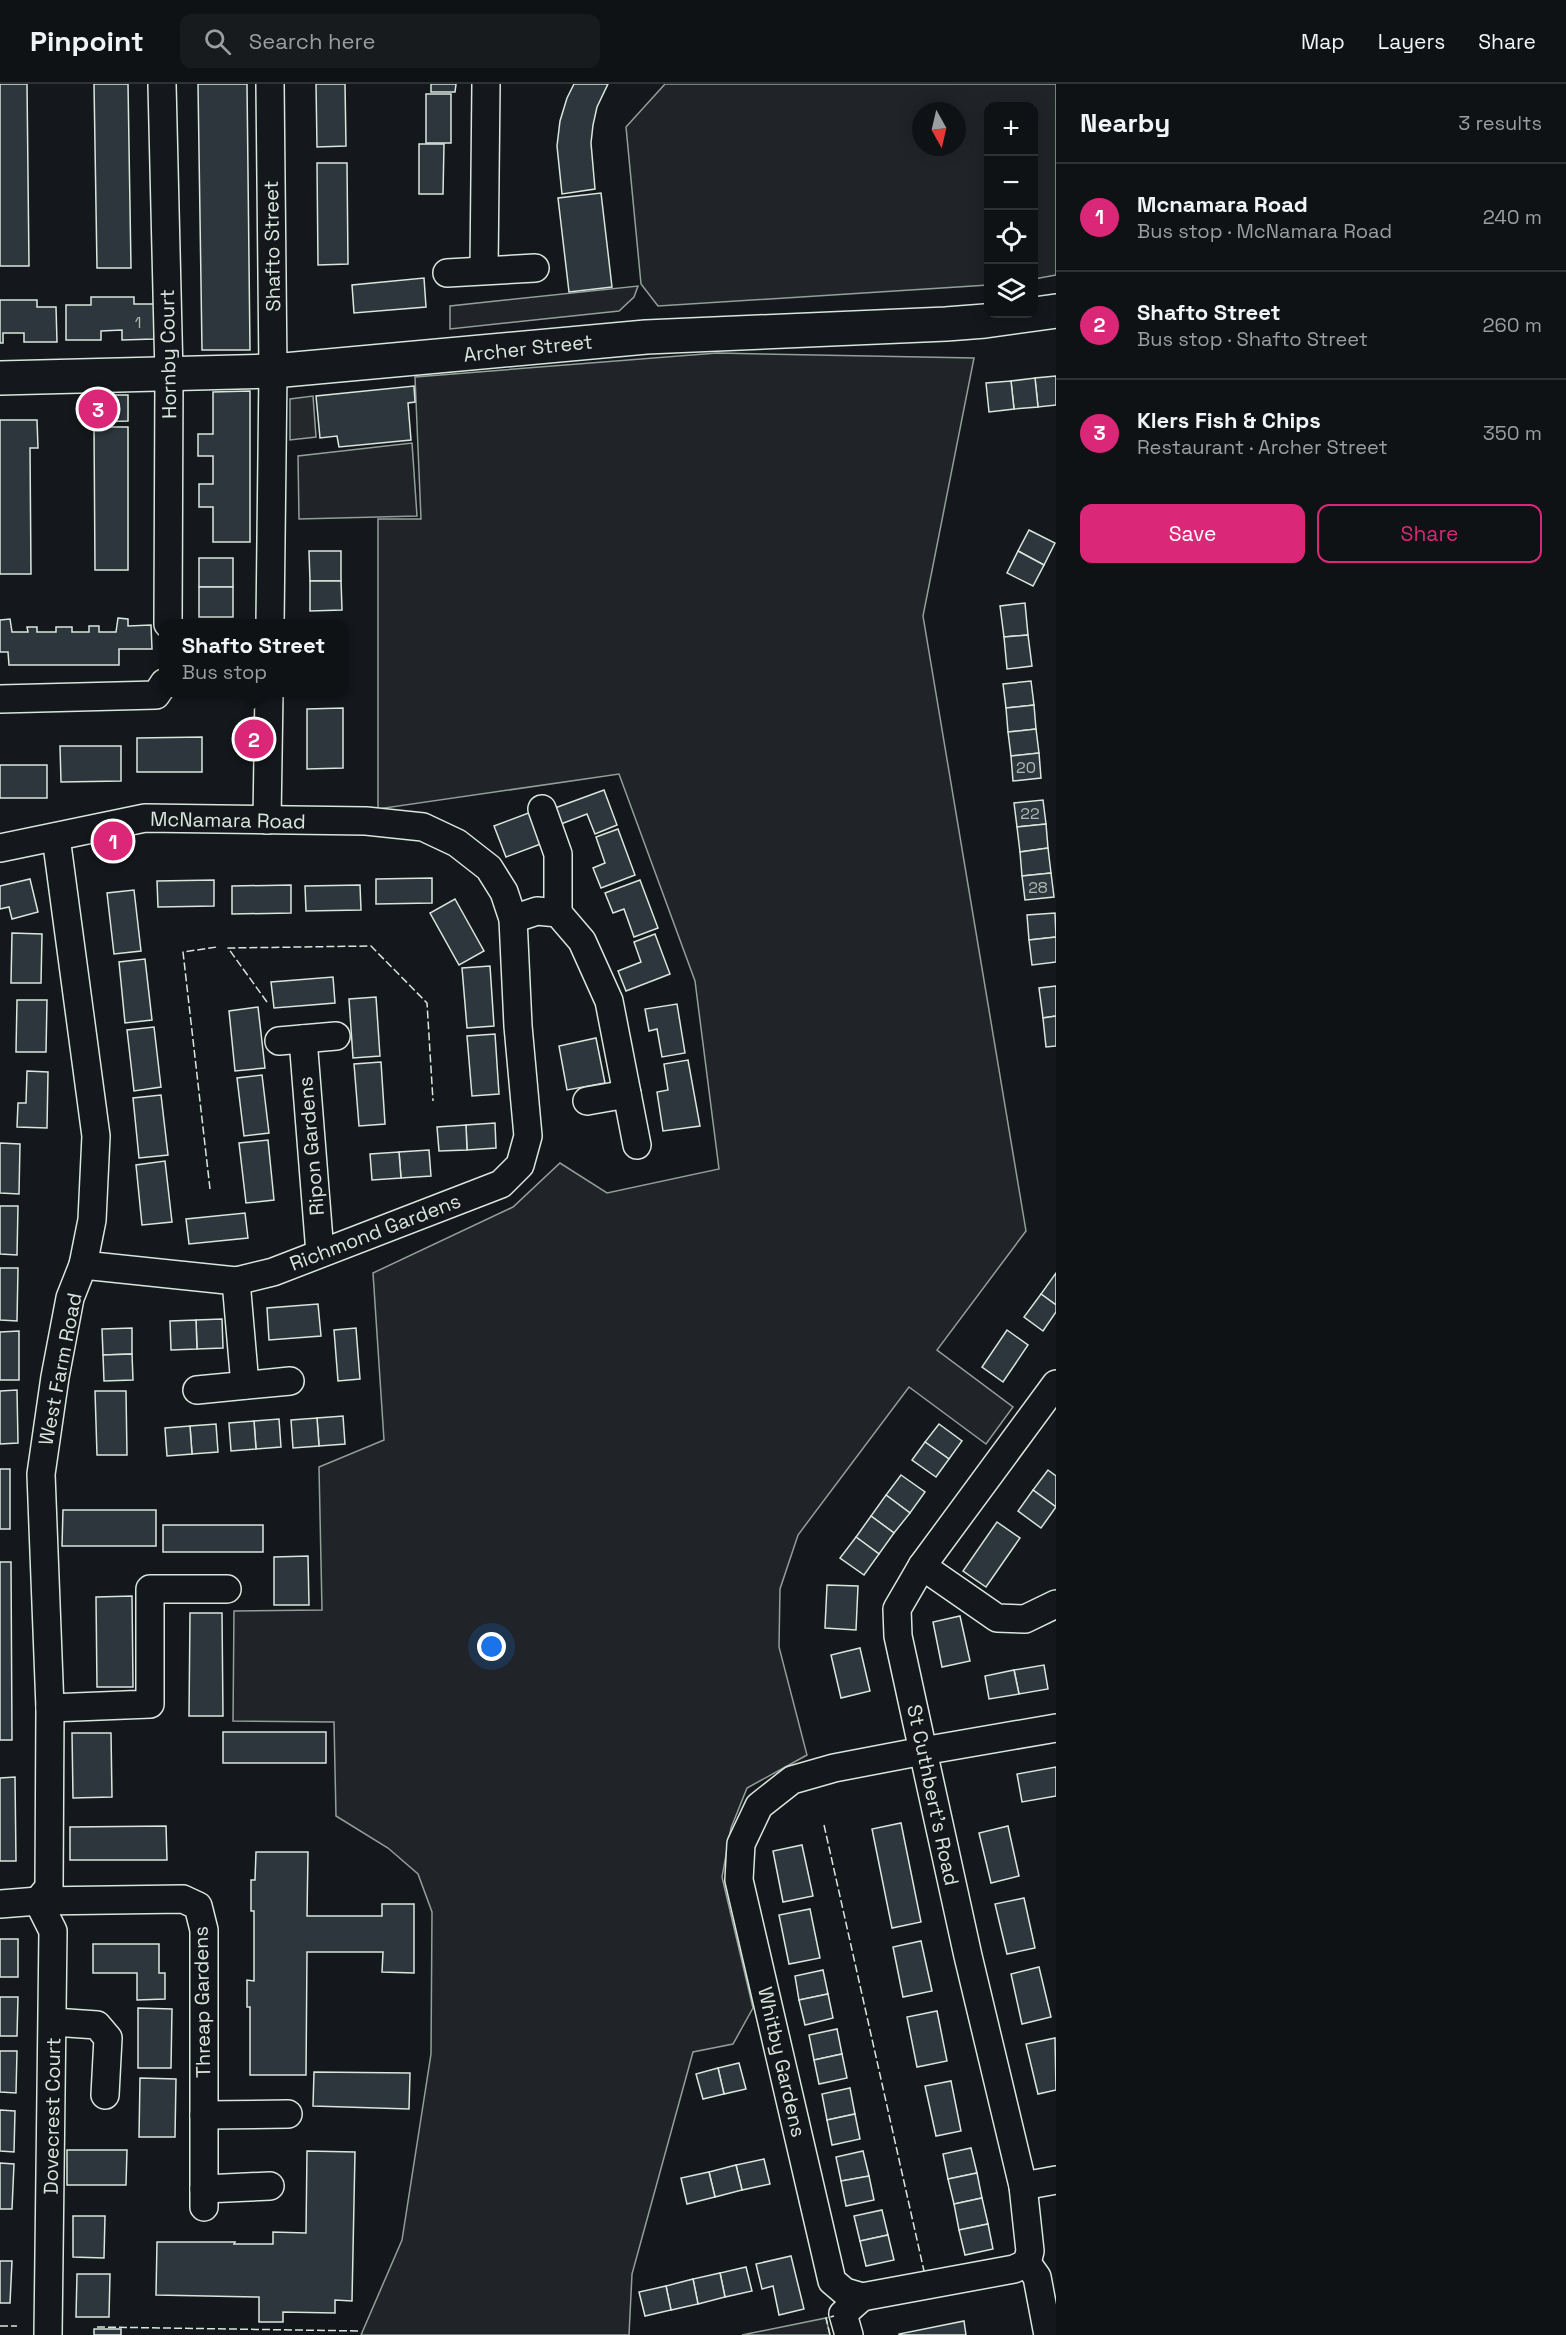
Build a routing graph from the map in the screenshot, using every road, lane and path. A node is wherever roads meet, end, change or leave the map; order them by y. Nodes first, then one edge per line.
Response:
1 (162, 84) edge
2 (270, 84) edge
3 (486, 84) edge
4 (535, 268) dead end
5 (484, 270) junction
6 (447, 273) dead end
7 (1056, 310) edge
8 (273, 371) junction
9 (169, 375) junction
10 (0, 378) edge
11 (168, 619) edge
12 (270, 619) edge
13 (159, 690) edge
14 (269, 697) edge
15 (0, 699) edge
16 (542, 809) dead end
17 (267, 820) junction
18 (56, 837) junction
19 (0, 848) edge
20 (558, 913) junction
21 (513, 919) junction
22 (336, 1036) dead end
23 (627, 1094) junction
24 (587, 1101) dead end
25 (637, 1145) dead end
26 (320, 1253) junction
27 (83, 1265) junction
28 (236, 1281) junction
29 (290, 1382) dead end
30 (1056, 1384) edge
31 (245, 1385) junction
32 (197, 1390) dead end
33 (922, 1566) junction
34 (227, 1589) dead end
35 (1056, 1604) edge
36 (50, 1708) junction
37 (1056, 1728) edge
38 (923, 1751) junction
39 (38, 1901) junction
40 (0, 1904) edge
41 (53, 2022) junction
42 (105, 2095) dead end
43 (288, 2114) dead end
44 (204, 2115) junction
45 (1056, 2180) edge
46 (270, 2186) dead end
47 (1023, 2187) junction
48 (1028, 2257) junction
49 (862, 2297) junction
50 (48, 2335) edge
51 (849, 2335) edge
52 (1048, 2335) edge

1 - 9 street, Hornby Court
2 - 8 street, Shafto Street
3 - 5 street
4 - 5 street
5 - 6 street
7 - 8 main road, Archer Street
8 - 9 main road, Archer Street
8 - 12 street, Shafto Street
9 - 10 main road, Archer Street
9 - 11 street, Hornby Court
13 - 15 street
14 - 17 street
16 - 20 street
17 - 18 street, McNamara Road
17 - 21 street, McNamara Road
18 - 19 street, McNamara Road
18 - 27 street, West Farm Road
20 - 21 street
20 - 23 street
21 - 26 street, Richmond Gardens
22 - 26 street, Ripon Gardens
23 - 24 street
23 - 25 street
26 - 28 street, Richmond Gardens
27 - 28 street, Richmond Gardens
27 - 36 street, West Farm Road
28 - 31 street
29 - 31 street
30 - 33 street, St Cuthbert's Road
31 - 32 street
33 - 35 street
33 - 38 street, St Cuthbert's Road
34 - 36 street
36 - 39 street, West Farm Road
37 - 38 street, Whitby Gardens
38 - 47 street, St Cuthbert's Road
38 - 49 street, Whitby Gardens
39 - 40 street
39 - 41 street, Dovecrest Court
39 - 44 street, Threap Gardens
41 - 42 street
41 - 50 street, Dovecrest Court
43 - 44 street
44 - 46 street, Threap Gardens
45 - 47 street
47 - 48 street, St Cuthbert's Road
48 - 49 street
48 - 52 street, St Cuthbert's Road
49 - 51 street

